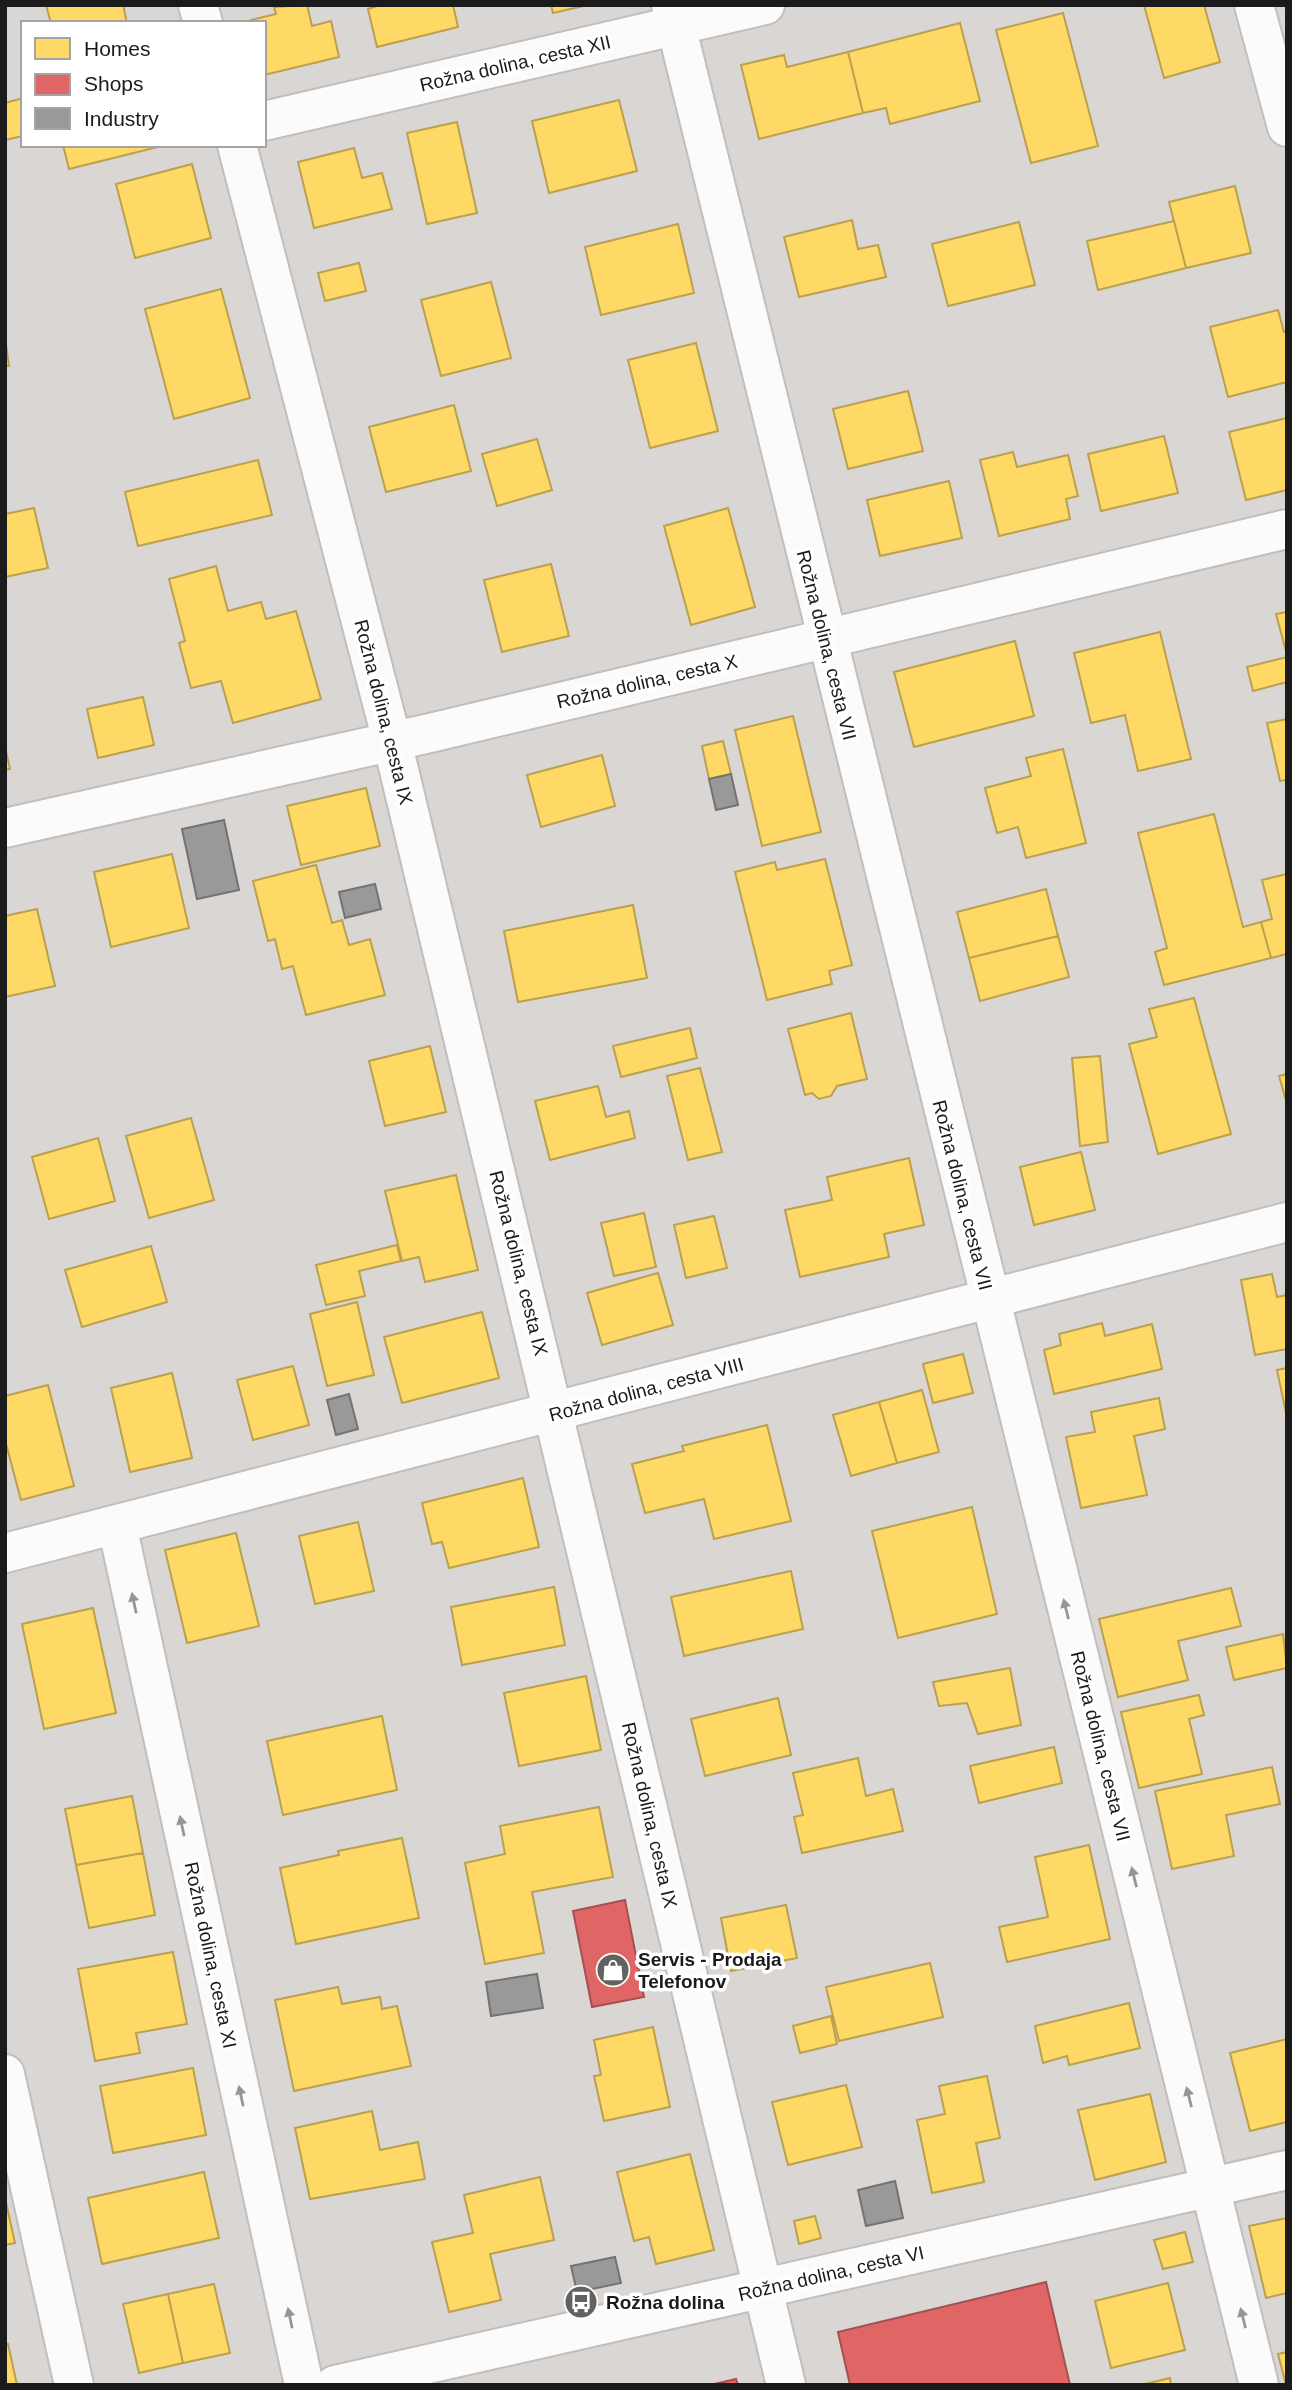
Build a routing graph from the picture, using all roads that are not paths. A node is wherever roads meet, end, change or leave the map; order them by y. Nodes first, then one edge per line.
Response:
1 (765, 5) edge
2 (1254, 5) edge
3 (674, 16) edge
4 (266, 120) edge
5 (1287, 127) edge
6 (238, 147) edge
7 (1287, 530) edge
8 (825, 639) junction
9 (393, 741) junction
10 (5, 828) edge
11 (1287, 1222) edge
12 (989, 1299) junction
13 (555, 1413) junction
14 (117, 1525) junction
15 (5, 1553) edge
16 (5, 2074) edge
17 (1287, 2170) edge
18 (1210, 2185) junction
19 (762, 2289) junction
20 (74, 2385) edge
21 (304, 2385) edge
22 (335, 2385) edge
23 (786, 2385) edge
24 (1259, 2385) edge

1 - 3 street, Rožna dolina, cesta XII
2 - 5 street
3 - 4 street, Rožna dolina, cesta XII
3 - 8 street, Rožna dolina, cesta VII
6 - 9 street, Rožna dolina, cesta IX
7 - 8 street, Rožna dolina, cesta X
8 - 9 street, Rožna dolina, cesta X
8 - 12 street, Rožna dolina, cesta VII
9 - 10 street, Rožna dolina, cesta X
9 - 13 street, Rožna dolina, cesta IX
11 - 12 street, Rožna dolina, cesta VIII
12 - 13 street, Rožna dolina, cesta VIII
18 -> 12 street, Rožna dolina, cesta VII
13 - 14 street, Rožna dolina, cesta VIII
13 - 19 street, Rožna dolina, cesta IX
14 - 15 street, Rožna dolina, cesta VIII
21 -> 14 street, Rožna dolina, cesta XI
16 - 20 street
17 - 18 street, Rožna dolina, cesta VI
18 - 19 street, Rožna dolina, cesta VI
24 -> 18 street, Rožna dolina, cesta VII
19 - 22 street, Rožna dolina, cesta VI
19 - 23 street, Rožna dolina, cesta IX

